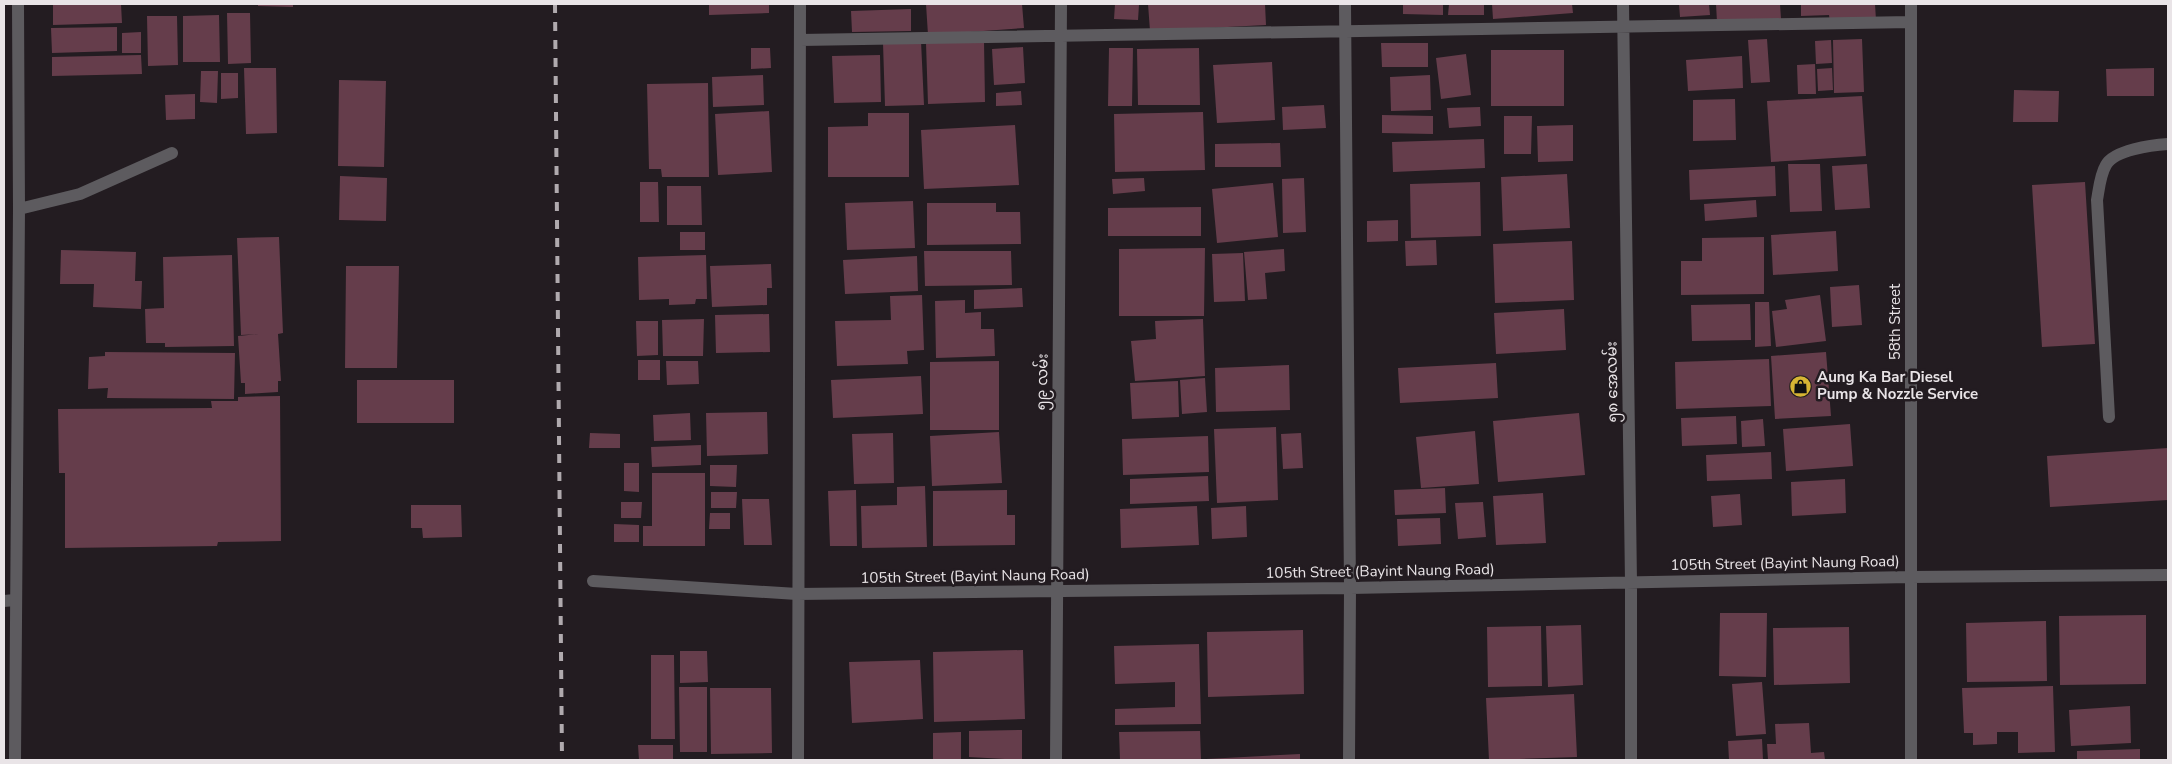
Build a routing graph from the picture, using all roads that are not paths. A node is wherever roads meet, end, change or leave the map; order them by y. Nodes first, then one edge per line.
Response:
1 (18, 4) edge
2 (800, 4) edge
3 (1062, 4) edge
4 (1345, 4) edge
5 (1623, 4) edge
6 (1910, 4) edge
7 (1912, 22) junction
8 (1623, 26) junction
9 (1345, 32) junction
10 (1062, 36) junction
11 (800, 40) junction
12 (2168, 144) edge
13 (172, 153) dead end
14 (20, 209) junction
15 (2108, 417) dead end
16 (2168, 576) edge
17 (1910, 577) junction
18 (593, 581) dead end
19 (1631, 582) junction
20 (1350, 588) junction
21 (1056, 591) junction
22 (797, 594) junction
23 (9, 600) edge
24 (15, 760) edge
25 (798, 760) edge
26 (1056, 760) edge
27 (1349, 760) edge
28 (1631, 760) edge
29 (1911, 760) edge

1 - 14 street
2 - 11 street
3 - 10 street, ၅၉ လမ်း
4 - 9 street
5 - 8 street, ၅၈ အေလမ်း
6 - 7 street, 58th Street
7 - 8 street
7 - 17 street, 58th Street
8 - 9 street
8 - 19 street, ၅၈ အေလမ်း
9 - 10 street
9 - 20 street
10 - 11 street
10 - 21 street, ၅၉ လမ်း
11 - 22 street
12 - 15 street
13 - 14 street
14 - 23 street
16 - 17 street, 105th Street (Bayint Naung Road)
17 - 19 street, 105th Street (Bayint Naung Road)
17 - 29 street, 58th Street
18 - 22 street, 105th Street (Bayint Naung Road)
19 - 20 street, 105th Street (Bayint Naung Road)
19 - 28 street, ၅၈ အေလမ်း
20 - 21 street, 105th Street (Bayint Naung Road)
20 - 27 street
21 - 22 street, 105th Street (Bayint Naung Road)
21 - 26 street, ၅၉ လမ်း
22 - 25 street
23 - 24 street

